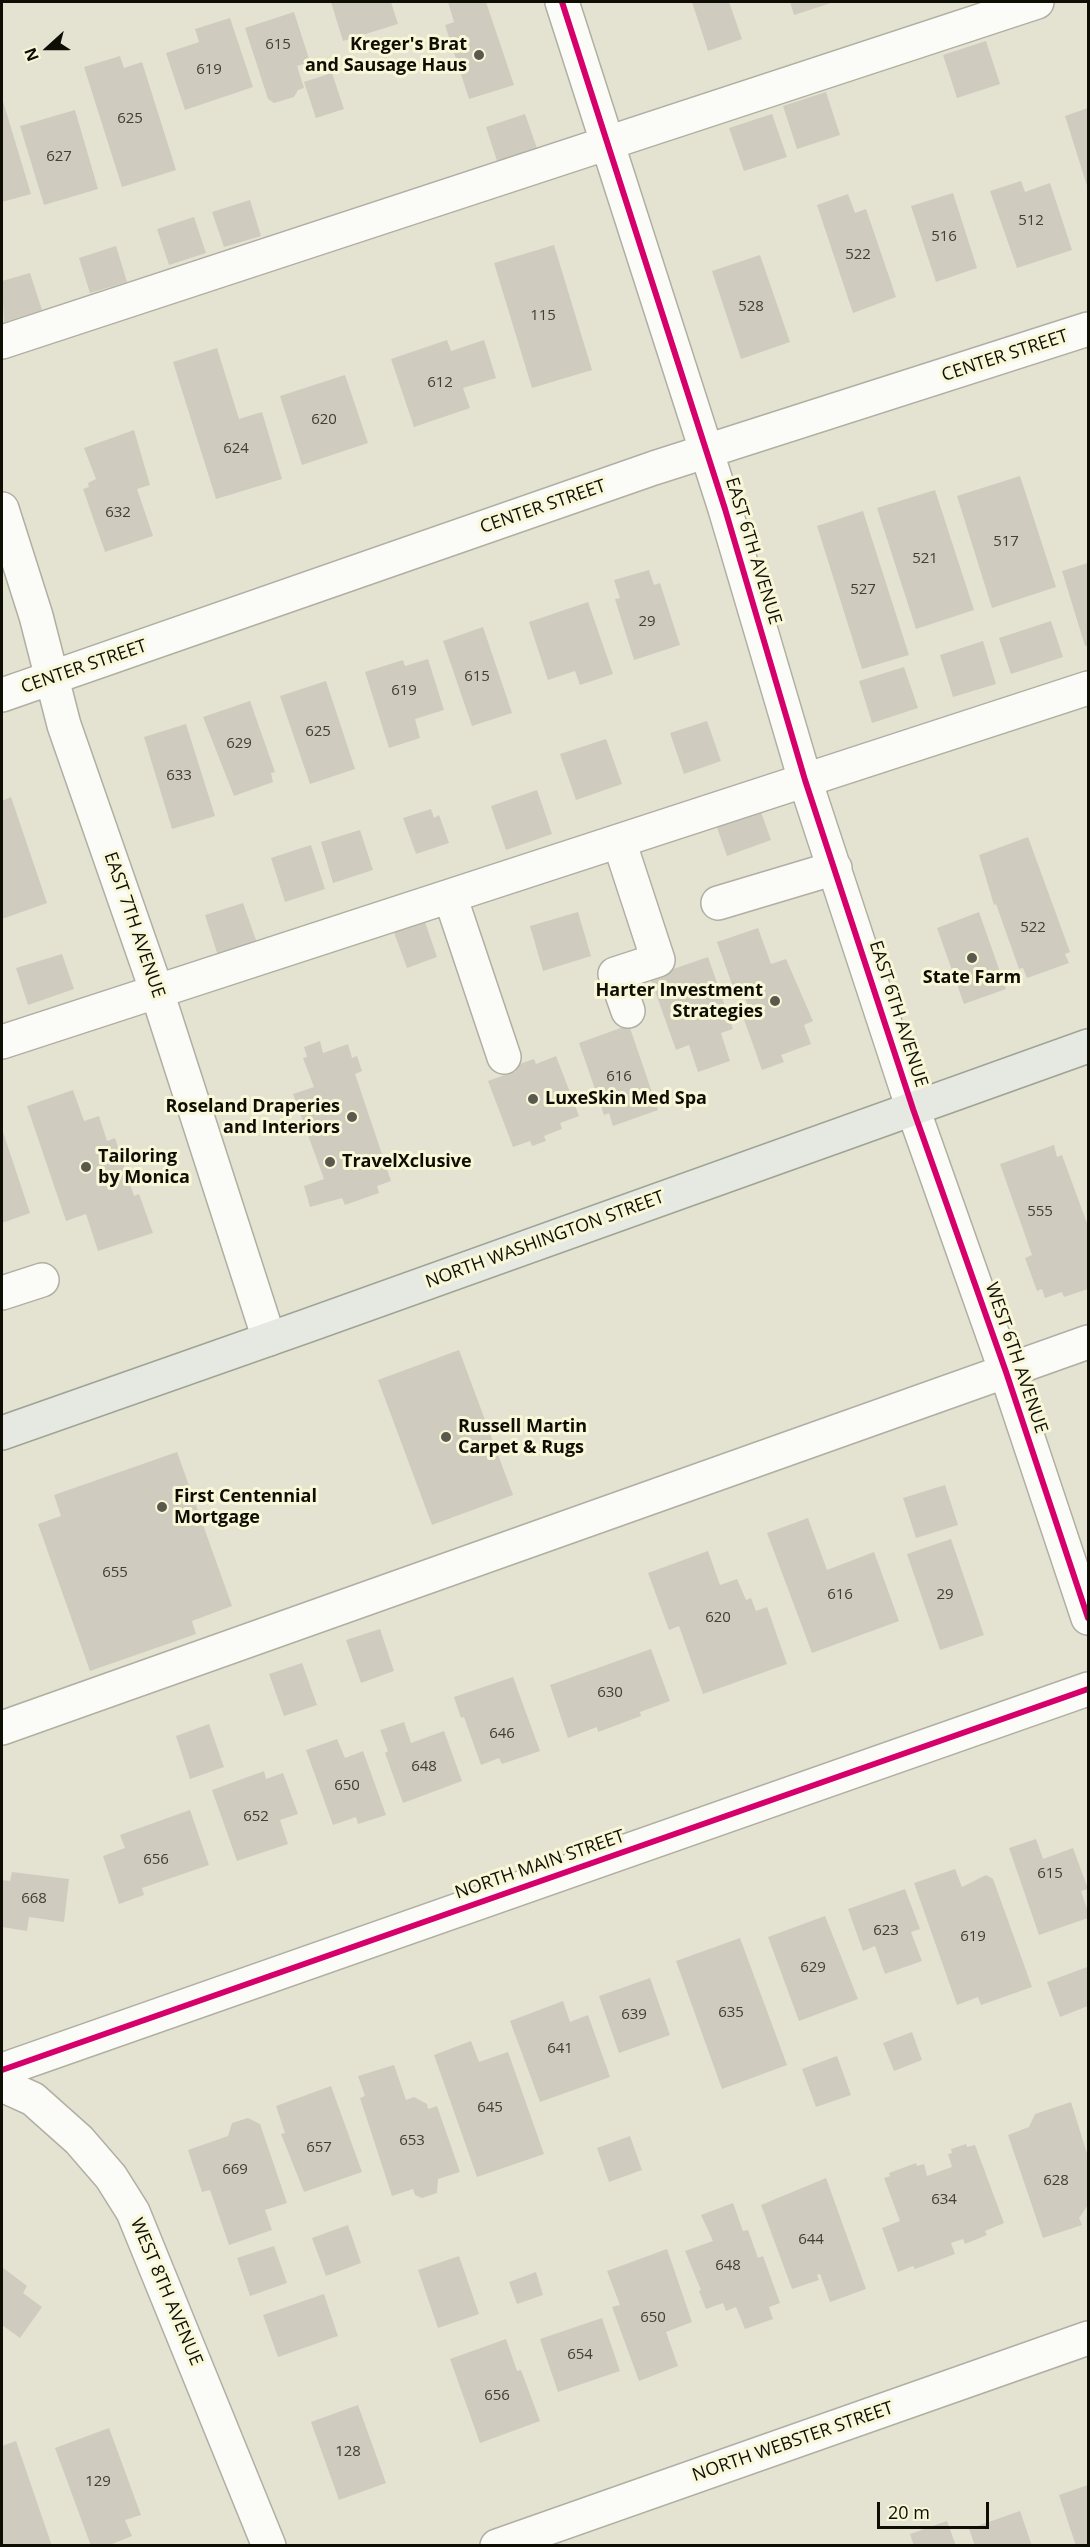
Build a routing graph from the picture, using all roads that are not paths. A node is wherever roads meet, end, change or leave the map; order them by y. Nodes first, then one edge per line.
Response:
1 (562, 2) edge
2 (1037, 2) edge
3 (608, 142) junction
4 (1089, 329) edge
5 (2, 342) edge
6 (706, 451) junction
7 (2, 509) edge
8 (52, 679) junction
9 (1089, 688) edge
10 (2, 695) edge
11 (805, 780) junction
12 (619, 841) junction
13 (835, 868) junction
14 (450, 896) junction
15 (718, 903) dead end
16 (157, 992) junction
17 (627, 1011) dead end
18 (2, 1042) edge
19 (1089, 1046) edge
20 (504, 1057) dead end
21 (913, 1109) junction
22 (42, 1280) dead end
23 (2, 1293) edge
24 (269, 1339) junction
25 (1089, 1342) edge
26 (1006, 1372) junction
27 (2, 1432) edge
28 (1089, 1618) edge
29 (1089, 1689) edge
30 (2, 1728) edge
31 (2, 2070) edge
32 (2, 2085) edge
33 (1089, 2338) edge
34 (269, 2546) edge
35 (497, 2546) edge

1 - 3 street, EAST 6TH AVENUE
2 - 3 street
3 - 5 street
3 - 6 street, EAST 6TH AVENUE
4 - 6 street, CENTER STREET
6 - 8 street, CENTER STREET
6 - 11 street, EAST 6TH AVENUE
7 - 8 street, EAST 7TH AVENUE
8 - 10 street, CENTER STREET
8 - 16 street, EAST 7TH AVENUE
9 - 11 street
11 - 12 street
11 - 13 street, EAST 6TH AVENUE
12 - 14 street
12 - 17 street
13 - 15 street
13 - 21 street, EAST 6TH AVENUE
14 - 16 street
14 - 20 street
16 - 18 street
16 - 24 street, EAST 7TH AVENUE
19 - 21 main road, NORTH WASHINGTON STREET
21 - 24 main road, NORTH WASHINGTON STREET
21 - 26 street, WEST 6TH AVENUE
22 - 23 street
24 - 27 main road, NORTH WASHINGTON STREET
25 - 26 street
26 - 28 street, WEST 6TH AVENUE
26 - 30 street
29 - 31 street, NORTH MAIN STREET
32 - 34 street, WEST 8TH AVENUE
33 - 35 street, NORTH WEBSTER STREET

